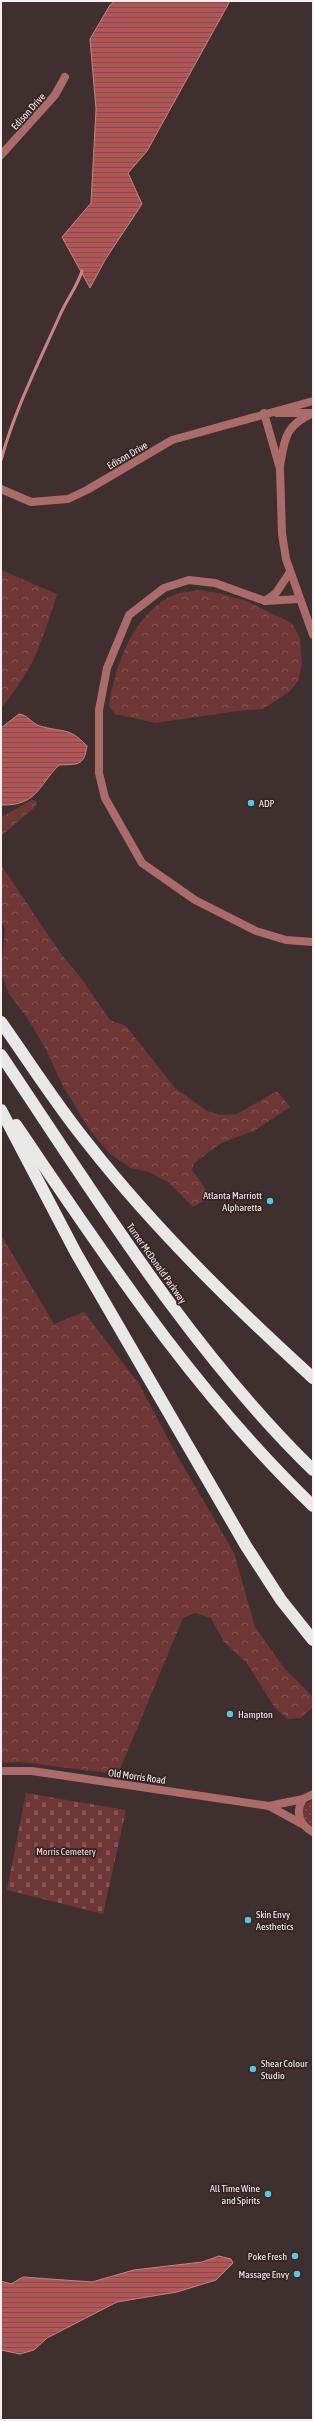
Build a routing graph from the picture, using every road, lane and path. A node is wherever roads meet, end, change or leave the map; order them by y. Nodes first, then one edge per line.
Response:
1 (65, 77) dead end
2 (1, 155) edge
3 (313, 401) edge
4 (264, 413) junction
5 (313, 413) edge
6 (280, 468) junction
7 (1, 489) edge
8 (290, 572) junction
9 (299, 599) junction
10 (265, 601) junction
11 (313, 635) edge
12 (313, 942) edge
13 (1, 1022) edge
14 (1, 1055) edge
15 (1, 1102) edge
16 (1, 1110) edge
17 (313, 1378) edge
18 (313, 1470) edge
19 (313, 1506) edge
20 (313, 1640) edge
21 (1, 1771) edge
22 (313, 1794) edge
23 (303, 1799) junction
24 (269, 1806) junction
25 (302, 1824) junction
26 (313, 1832) edge

1 - 2 street, Edison Drive
3 - 4 street
4 - 5 street
4 - 6 street
4 - 7 street, Edison Drive
5 - 6 street
6 - 8 street
8 - 9 street
8 - 10 street
9 - 10 street
9 - 11 street
10 - 12 street
13 - 17 highway
14 - 18 highway, Turner McDonald Parkway
15 - 19 highway
16 - 20 highway
21 - 24 street, Old Morris Road
22 - 23 street, Old Morris Road
23 - 24 street, Old Morris Road
23 - 25 street
24 - 25 street, Old Morris Road
25 - 26 street, Old Morris Road

